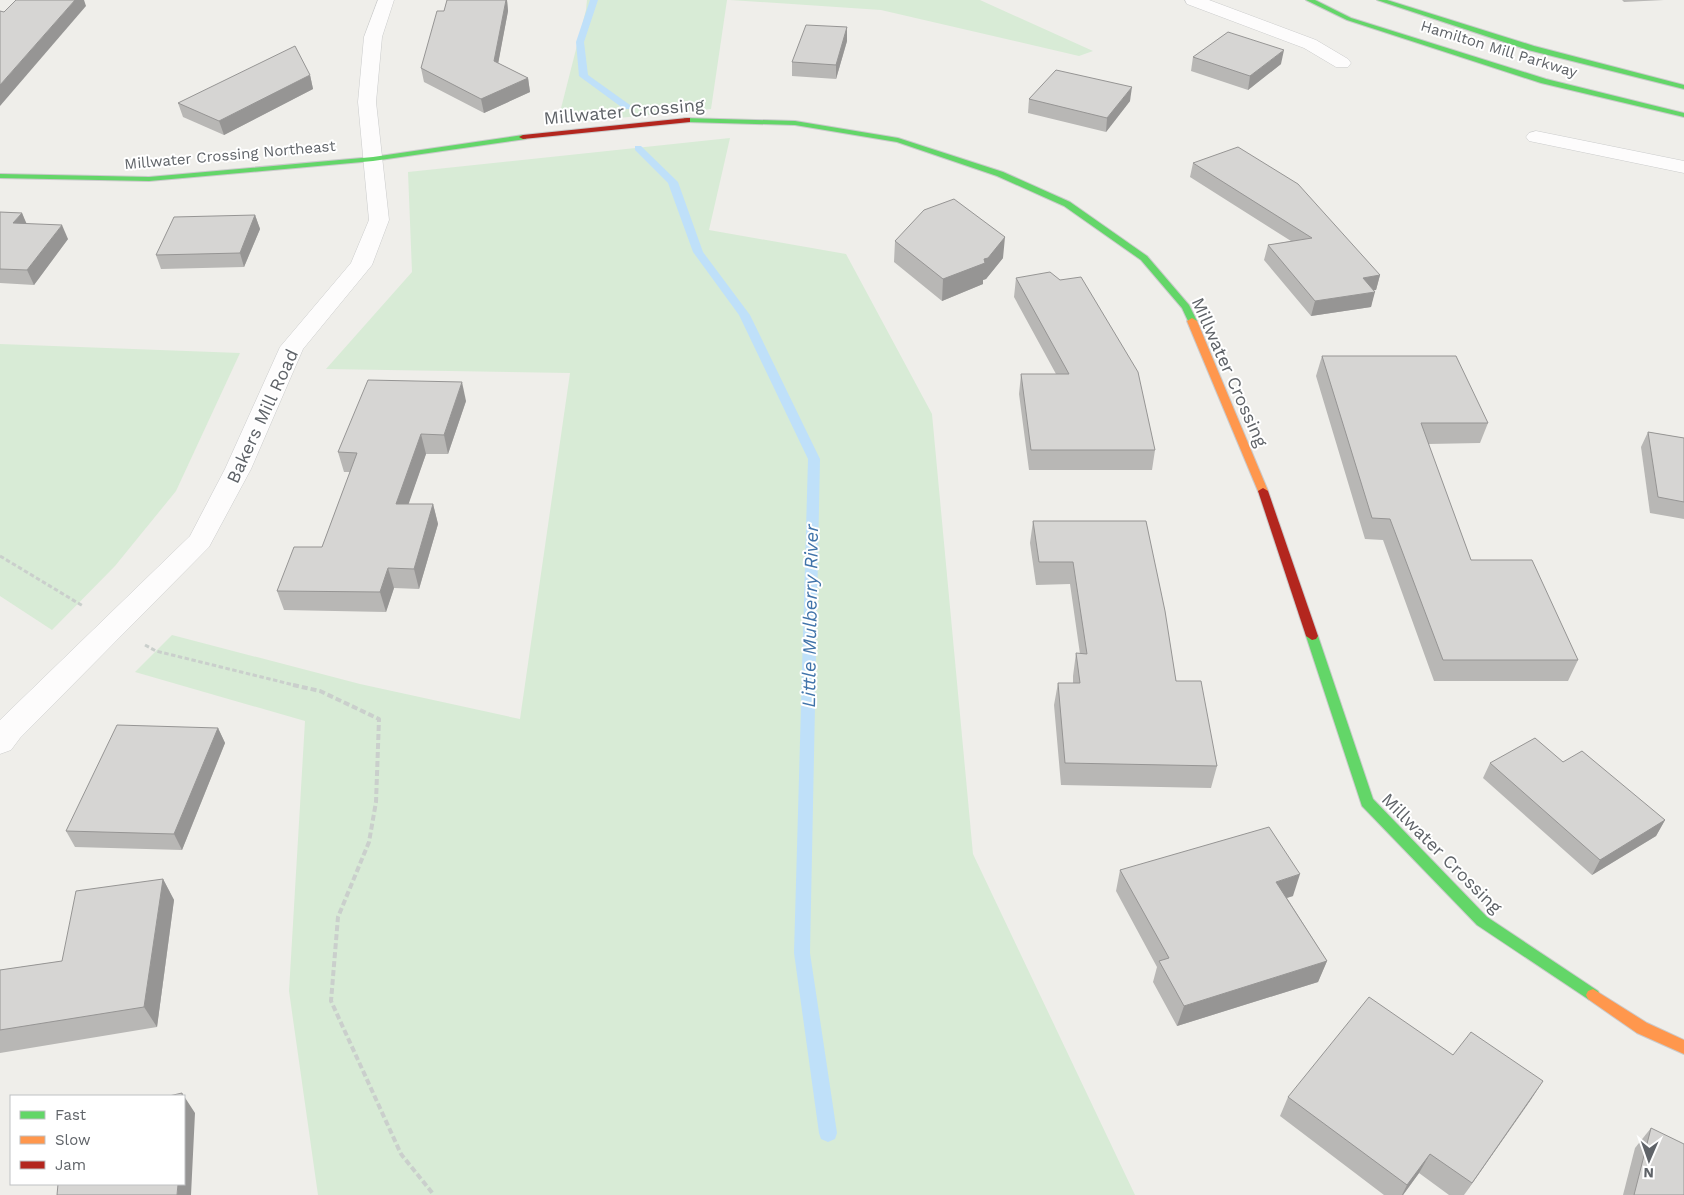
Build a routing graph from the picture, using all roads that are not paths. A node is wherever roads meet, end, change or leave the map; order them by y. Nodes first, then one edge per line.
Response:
1 (386, 0) edge
2 (1194, 0) edge
3 (1309, 0) edge
4 (1380, 0) edge
5 (1342, 63) dead end
6 (1684, 87) edge
7 (1684, 115) edge
8 (1536, 136) dead end
9 (373, 158) junction
10 (1684, 167) edge
11 (0, 176) edge
12 (0, 742) edge
13 (1684, 1047) edge

1 - 9 street, Bakers Mill Road
2 - 5 street
3 - 7 street, Hamilton Mill Parkway
4 - 6 street, Hamilton Mill Parkway
8 - 10 street
9 - 11 street, Millwater Crossing Northeast
9 - 12 street, Bakers Mill Road
9 - 13 street, Millwater Crossing

